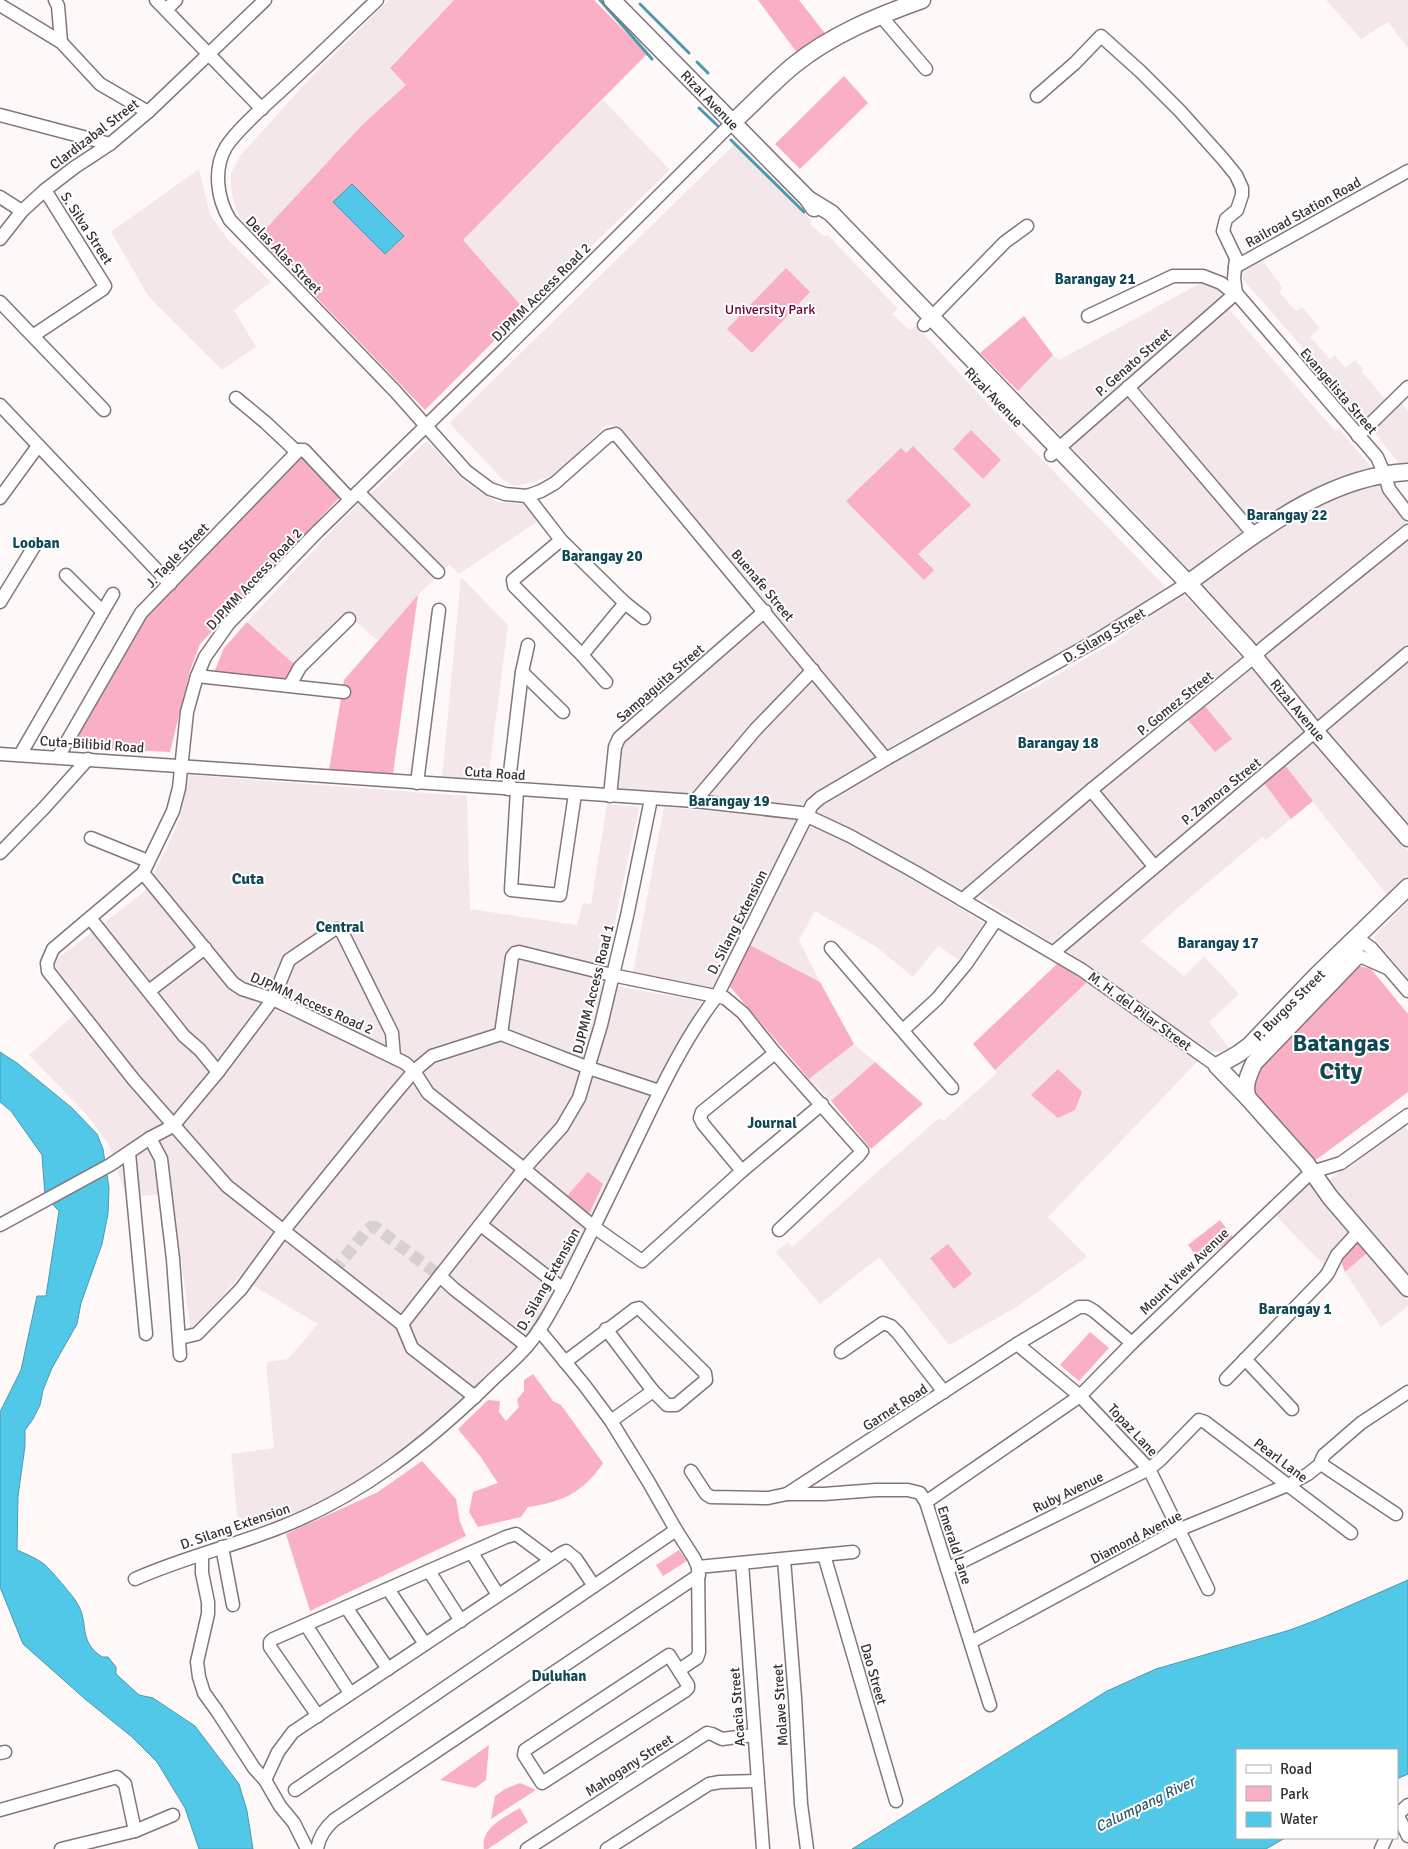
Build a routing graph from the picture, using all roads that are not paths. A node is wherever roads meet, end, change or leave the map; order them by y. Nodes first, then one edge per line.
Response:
1 (55, 0) edge
2 (156, 0) edge
3 (176, 0) edge
4 (265, 0) edge
5 (377, 0) edge
6 (612, 0) edge
7 (922, 0) edge
8 (0, 5) edge
9 (166, 10) junction
10 (880, 15) junction
11 (61, 42) junction
12 (208, 54) junction
13 (926, 68) dead end
14 (1037, 96) dead end
15 (262, 109) junction
16 (148, 112) junction
17 (0, 116) edge
18 (732, 123) junction
19 (110, 144) junction
20 (1408, 171) edge
21 (45, 190) junction
22 (0, 197) edge
23 (22, 210) junction
24 (1027, 226) dead end
25 (0, 239) edge
26 (1235, 267) junction
27 (1236, 294) junction
28 (0, 302) edge
29 (1088, 316) dead end
30 (928, 321) junction
31 (34, 336) junction
32 (1128, 387) junction
33 (1408, 387) edge
34 (236, 398) dead end
35 (0, 405) edge
36 (104, 410) dead end
37 (426, 425) junction
38 (1358, 436) junction
39 (38, 446) junction
40 (297, 452) junction
41 (1055, 452) junction
42 (1408, 472) edge
43 (1385, 474) junction
44 (354, 496) junction
45 (527, 496) junction
46 (0, 498) edge
47 (1408, 514) edge
48 (1408, 531) edge
49 (1255, 536) junction
50 (561, 540) junction
51 (35, 545) dead end
52 (438, 572) dead end
53 (66, 575) dead end
54 (1188, 583) junction
55 (170, 584) junction
56 (112, 594) dead end
57 (0, 602) edge
58 (625, 603) junction
59 (439, 610) dead end
60 (102, 611) junction
61 (765, 611) junction
62 (644, 618) dead end
63 (349, 619) dead end
64 (528, 645) dead end
65 (1408, 653) edge
66 (582, 655) junction
67 (1254, 657) junction
68 (813, 670) junction
69 (522, 672) junction
70 (197, 676) junction
71 (606, 682) dead end
72 (290, 684) junction
73 (344, 692) dead end
74 (563, 712) dead end
75 (1316, 732) junction
76 (0, 754) edge
77 (20, 755) junction
78 (58, 757) junction
79 (88, 759) junction
80 (886, 759) junction
81 (181, 766) junction
82 (417, 783) junction
83 (512, 790) junction
84 (1092, 790) junction
85 (575, 794) junction
86 (610, 796) junction
87 (651, 799) junction
88 (695, 801) junction
89 (806, 815) junction
90 (91, 838) dead end
91 (1408, 838) edge
92 (0, 854) edge
93 (1154, 866) junction
94 (146, 867) junction
95 (1408, 887) edge
96 (962, 900) junction
97 (90, 918) junction
98 (996, 920) junction
99 (1357, 938) junction
100 (205, 948) junction
101 (831, 948) dead end
102 (1054, 952) junction
103 (1353, 960) junction
104 (1392, 970) junction
105 (612, 975) junction
106 (149, 991) junction
107 (1408, 991) edge
108 (717, 996) junction
109 (273, 999) junction
110 (903, 1030) junction
111 (501, 1034) junction
112 (775, 1053) junction
113 (1238, 1054) junction
114 (394, 1057) junction
115 (1217, 1066) junction
116 (589, 1068) junction
117 (1252, 1068) junction
118 (414, 1071) junction
119 (218, 1072) junction
120 (952, 1088) dead end
121 (660, 1091) junction
122 (1248, 1098) junction
123 (822, 1104) junction
124 (1406, 1119) edge
125 (173, 1126) junction
126 (150, 1138) junction
127 (129, 1153) junction
128 (524, 1169) junction
129 (742, 1171) junction
130 (1312, 1172) junction
131 (0, 1225) edge
132 (481, 1225) junction
133 (594, 1227) junction
134 (284, 1230) junction
135 (780, 1230) dead end
136 (1359, 1231) junction
137 (440, 1276) junction
138 (1408, 1288) edge
139 (563, 1289) junction
140 (402, 1324) junction
141 (606, 1329) junction
142 (539, 1330) junction
143 (146, 1334) dead end
144 (180, 1338) junction
145 (1132, 1343) junction
146 (1017, 1344) junction
147 (527, 1346) junction
148 (841, 1352) dead end
149 (180, 1355) dead end
150 (1245, 1359) junction
151 (566, 1362) junction
152 (1226, 1379) dead end
153 (653, 1391) junction
154 (944, 1392) junction
155 (1408, 1392) edge
156 (1080, 1396) junction
157 (475, 1397) junction
158 (1292, 1409) dead end
159 (611, 1421) junction
160 (1191, 1426) joint
161 (1318, 1466) dead end
162 (1149, 1469) junction
163 (691, 1471) dead end
164 (1288, 1485) junction
165 (788, 1494) junction
166 (926, 1502) junction
167 (1396, 1514) dead end
168 (676, 1530) junction
169 (1178, 1530) junction
170 (1350, 1533) dead end
171 (222, 1547) junction
172 (853, 1552) dead end
173 (472, 1553) junction
174 (202, 1555) junction
175 (824, 1556) junction
176 (784, 1559) junction
177 (551, 1560) junction
178 (742, 1563) junction
179 (947, 1568) junction
180 (429, 1570) junction
181 (699, 1571) junction
182 (135, 1579) dead end
183 (594, 1586) junction
184 (1208, 1588) dead end
185 (388, 1589) junction
186 (498, 1596) junction
187 (233, 1605) dead end
188 (346, 1606) junction
189 (461, 1621) junction
190 (306, 1625) junction
191 (970, 1642) junction
192 (425, 1644) junction
193 (388, 1669) junction
194 (679, 1670) junction
195 (350, 1693) junction
196 (990, 1705) dead end
197 (318, 1716) junction
198 (754, 1735) junction
199 (265, 1780) junction
200 (757, 1781) junction
201 (295, 1790) dead end
202 (896, 1801) dead end
203 (1408, 1805) edge
204 (0, 1810) edge
205 (1398, 1814) edge
206 (174, 1815) dead end
207 (1398, 1817) edge
208 (135, 1831) junction
209 (1408, 1836) edge
210 (61, 1849) edge
211 (307, 1849) edge
212 (317, 1849) edge
213 (527, 1849) edge
214 (606, 1849) edge
215 (763, 1849) edge
216 (807, 1849) edge

1 - 11 street
2 - 9 street
3 - 9 street
4 - 12 street, Clardizabal Street
5 - 15 street, Delas Alas Street
6 - 18 main road, Rizal Avenue
7 - 10 main road
8 - 11 street
9 - 12 street
10 - 13 street
10 - 18 main road
11 - 16 street
12 - 15 street
12 - 16 street, Clardizabal Street
14 - 26 street
15 - 37 street, Delas Alas Street
16 - 19 street, Clardizabal Street
17 - 19 street
18 - 30 main road, Rizal Avenue
18 - 37 street, DJPMM Access Road 2
19 - 21 street, Clardizabal Street
20 - 26 street, Railroad Station Road
21 - 23 street, Clardizabal Street
21 - 31 street, S. Silva Street
22 - 23 street
23 - 25 street, Clardizabal Street
24 - 30 street
26 - 27 street
27 - 29 street
27 - 32 street, P. Genato Street
27 - 38 street, Evangelista Street
28 - 31 street
30 - 41 main road, Rizal Avenue
31 - 36 street
32 - 41 street, P. Genato Street
32 - 49 street
33 - 38 street
34 - 40 street
35 - 39 street
37 - 44 street, DJPMM Access Road 2
37 - 45 street, Delas Alas Street
38 - 43 street, Evangelista Street
39 - 46 street
39 - 55 street
40 - 44 street
40 - 55 street, J. Tagle Street
41 - 54 main road, Rizal Avenue
42 - 43 main road, D. Silang Street
43 - 47 street, Evangelista Street
43 - 49 main road, D. Silang Street
44 - 52 street
44 - 70 street, DJPMM Access Road 2
45 - 50 street
45 - 61 street, Buenafe Street
48 - 67 street, P. Gomez Street
49 - 54 main road, D. Silang Street
50 - 58 street
50 - 66 street
51 - 57 street
53 - 60 street
54 - 67 main road, Rizal Avenue
54 - 80 street, D. Silang Street
55 - 78 street, J. Tagle Street
56 - 60 street
58 - 62 street
58 - 66 street
59 - 82 street
60 - 77 street
61 - 68 street, Buenafe Street
61 - 86 street, Sampaguita Street
63 - 72 street
64 - 69 street
65 - 75 street, P. Zamora Street
66 - 71 street
67 - 75 main road, Rizal Avenue
67 - 84 street, P. Gomez Street
68 - 80 street, Buenafe Street
68 - 88 street
69 - 74 street
69 - 83 street
70 - 72 street
70 - 81 street, DJPMM Access Road 2
72 - 73 street
75 - 91 main road, Rizal Avenue
75 - 93 street, P. Zamora Street
76 - 77 street, Cuta-Bilibid Road
77 - 78 street, Cuta-Bilibid Road
78 - 79 street, Cuta-Bilibid Road
79 - 81 street, Cuta-Bilibid Road
79 - 92 street
80 - 89 street, D. Silang Street
81 - 82 street, Cuta Road
81 - 94 street, DJPMM Access Road 2
82 - 83 street, Cuta Road
83 - 85 street, Cuta Road
83 - 85 street
84 - 93 street
84 - 96 street, P. Gomez Street
85 - 86 street, Cuta Road
86 - 87 street, Cuta Road
87 - 88 street, Cuta Road
87 - 105 street, DJPMM Access Road 1
88 - 89 street, Cuta Road
89 - 96 street, M. H. del Pilar Street
89 - 108 street, D. Silang Extension
90 - 94 street
93 - 102 street, P. Zamora Street
94 - 97 street
94 - 100 street, DJPMM Access Road 2
95 - 99 main road, P. Burgos Street
96 - 98 street, M. H. del Pilar Street
97 - 106 street
97 - 125 street
98 - 102 street, M. H. del Pilar Street
98 - 110 street
99 - 103 main road
99 - 104 street
99 - 113 main road, P. Burgos Street
100 - 106 street
100 - 109 street, DJPMM Access Road 2
101 - 110 street
102 - 115 street, M. H. del Pilar Street
103 - 104 street
103 - 117 main road, P. Burgos Street
104 - 107 street
105 - 108 street
105 - 111 street
105 - 116 street, DJPMM Access Road 1
106 - 119 street
108 - 112 street
108 - 121 street, D. Silang Extension
109 - 114 street, DJPMM Access Road 2
109 - 114 street
109 - 119 street
110 - 120 street
111 - 116 street
111 - 118 street
112 - 123 street
112 - 129 street
113 - 115 main road, P. Burgos Street
113 - 117 main road
114 - 118 street, DJPMM Access Road 2
115 - 122 main road, M. H. del Pilar Street
116 - 121 street
116 - 128 street, DJPMM Access Road 1
117 - 122 main road, P. Burgos Street
118 - 128 street, DJPMM Access Road 2
118 - 134 street
119 - 125 street
121 - 133 street, D. Silang Extension
122 - 130 main road, M. H. del Pilar Street
123 - 129 street
123 - 135 street
124 - 130 street
125 - 126 street
125 - 134 street
126 - 127 street
126 - 144 street
127 - 131 street
127 - 143 street
128 - 132 street, DJPMM Access Road 1
128 - 133 street, DJPMM Access Road 2
129 - 133 street, DJPMM Access Road 2
130 - 136 main road, M. H. del Pilar Street
130 - 145 street, Mount View Avenue
132 - 137 street, DJPMM Access Road 1
132 - 139 street
133 - 139 street, D. Silang Extension
134 - 140 street
134 - 144 street
136 - 138 main road, M. H. del Pilar Street
136 - 150 street
137 - 140 street, DJPMM Access Road 1
137 - 147 street
139 - 142 street, D. Silang Extension
140 - 157 street
141 - 151 street
141 - 153 street
141 - 153 street
142 - 147 street, D. Silang Extension
142 - 151 street
144 - 149 street
145 - 146 street, Garnet Road
145 - 156 street, Mount View Avenue
146 - 154 street, Garnet Road
146 - 156 street, Topaz Lane
147 - 157 street, D. Silang Extension
148 - 154 street
150 - 152 street
150 - 158 street
151 - 159 street
153 - 159 street
154 - 165 street, Garnet Road
155 - 167 street
156 - 162 street, Topaz Lane
156 - 166 street, Mount View Avenue
157 - 171 street, D. Silang Extension
159 - 168 street
160 - 162 street, Ruby Avenue
160 - 164 street, Pearl Lane
161 - 164 street, Diamond Avenue
162 - 169 street, Topaz Lane
162 - 179 street, Ruby Avenue
163 - 165 street, Emerald Lane
164 - 169 street, Diamond Avenue
164 - 170 street, Pearl Lane
165 - 166 street, Emerald Lane
166 - 179 street, Emerald Lane
168 - 181 street
168 - 183 street
169 - 184 street, Topaz Lane
169 - 191 street, Diamond Avenue
171 - 174 street, D. Silang Extension
171 - 187 street
172 - 175 street
173 - 177 street
173 - 180 street
173 - 186 street
174 - 182 street, D. Silang Extension
174 - 199 street
175 - 176 street
175 - 202 street, Dao Street
176 - 178 street
176 - 216 street, Molave Street
177 - 183 street
177 - 186 street
178 - 181 street
178 - 198 street, Acacia Street
179 - 191 street, Emerald Lane
180 - 185 street
180 - 189 street
181 - 194 street
181 - 212 street
183 - 201 street
185 - 188 street
185 - 192 street
186 - 189 street
188 - 190 street
188 - 193 street
189 - 192 street
190 - 195 street
190 - 197 street
191 - 196 street, Emerald Lane
192 - 193 street
193 - 195 street
194 - 194 street
195 - 197 street
197 - 199 street
198 - 200 street, Acacia Street
198 - 213 street, Mahogany Street
199 - 211 street
200 - 214 street
200 - 215 street, Acacia Street
203 - 205 street
204 - 208 street
206 - 208 street
207 - 209 street
208 - 210 street

